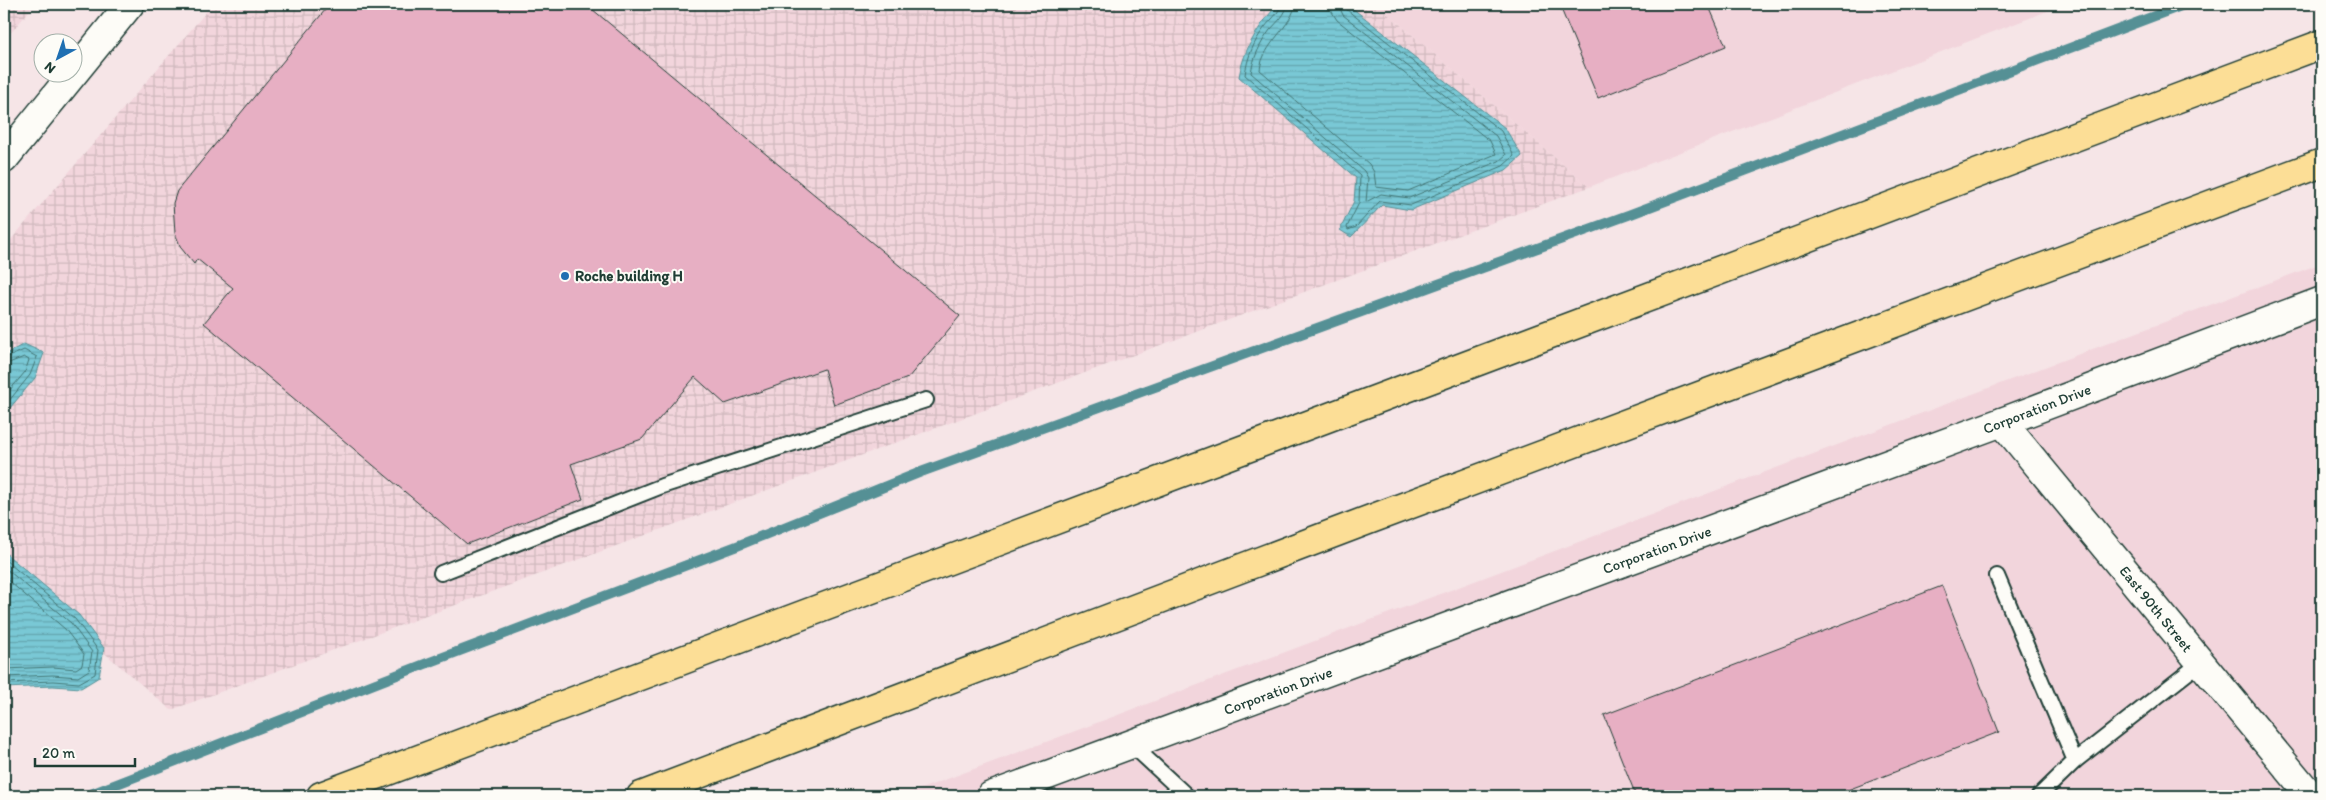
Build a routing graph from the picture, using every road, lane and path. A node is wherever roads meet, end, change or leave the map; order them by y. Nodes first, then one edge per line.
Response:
1 (130, 4) edge
2 (2322, 44) edge
3 (4, 159) edge
4 (2322, 163) edge
5 (2322, 301) edge
6 (926, 400) dead end
7 (2002, 422) junction
8 (441, 573) dead end
9 (1997, 576) dead end
10 (2200, 663) junction
11 (1132, 745) junction
12 (2074, 761) junction
13 (321, 796) edge
14 (641, 796) edge
15 (991, 796) edge
16 (1187, 796) edge
17 (2039, 796) edge
18 (2311, 796) edge

1 - 3 street
2 - 13 highway
4 - 14 highway
5 - 7 street, Corporation Drive
6 - 8 lane
7 - 10 street, East 90th Street
7 - 11 street, Corporation Drive
9 - 12 lane
10 - 12 lane
10 - 18 street, East 90th Street
11 - 15 street, Corporation Drive
11 - 16 lane
12 - 17 lane

